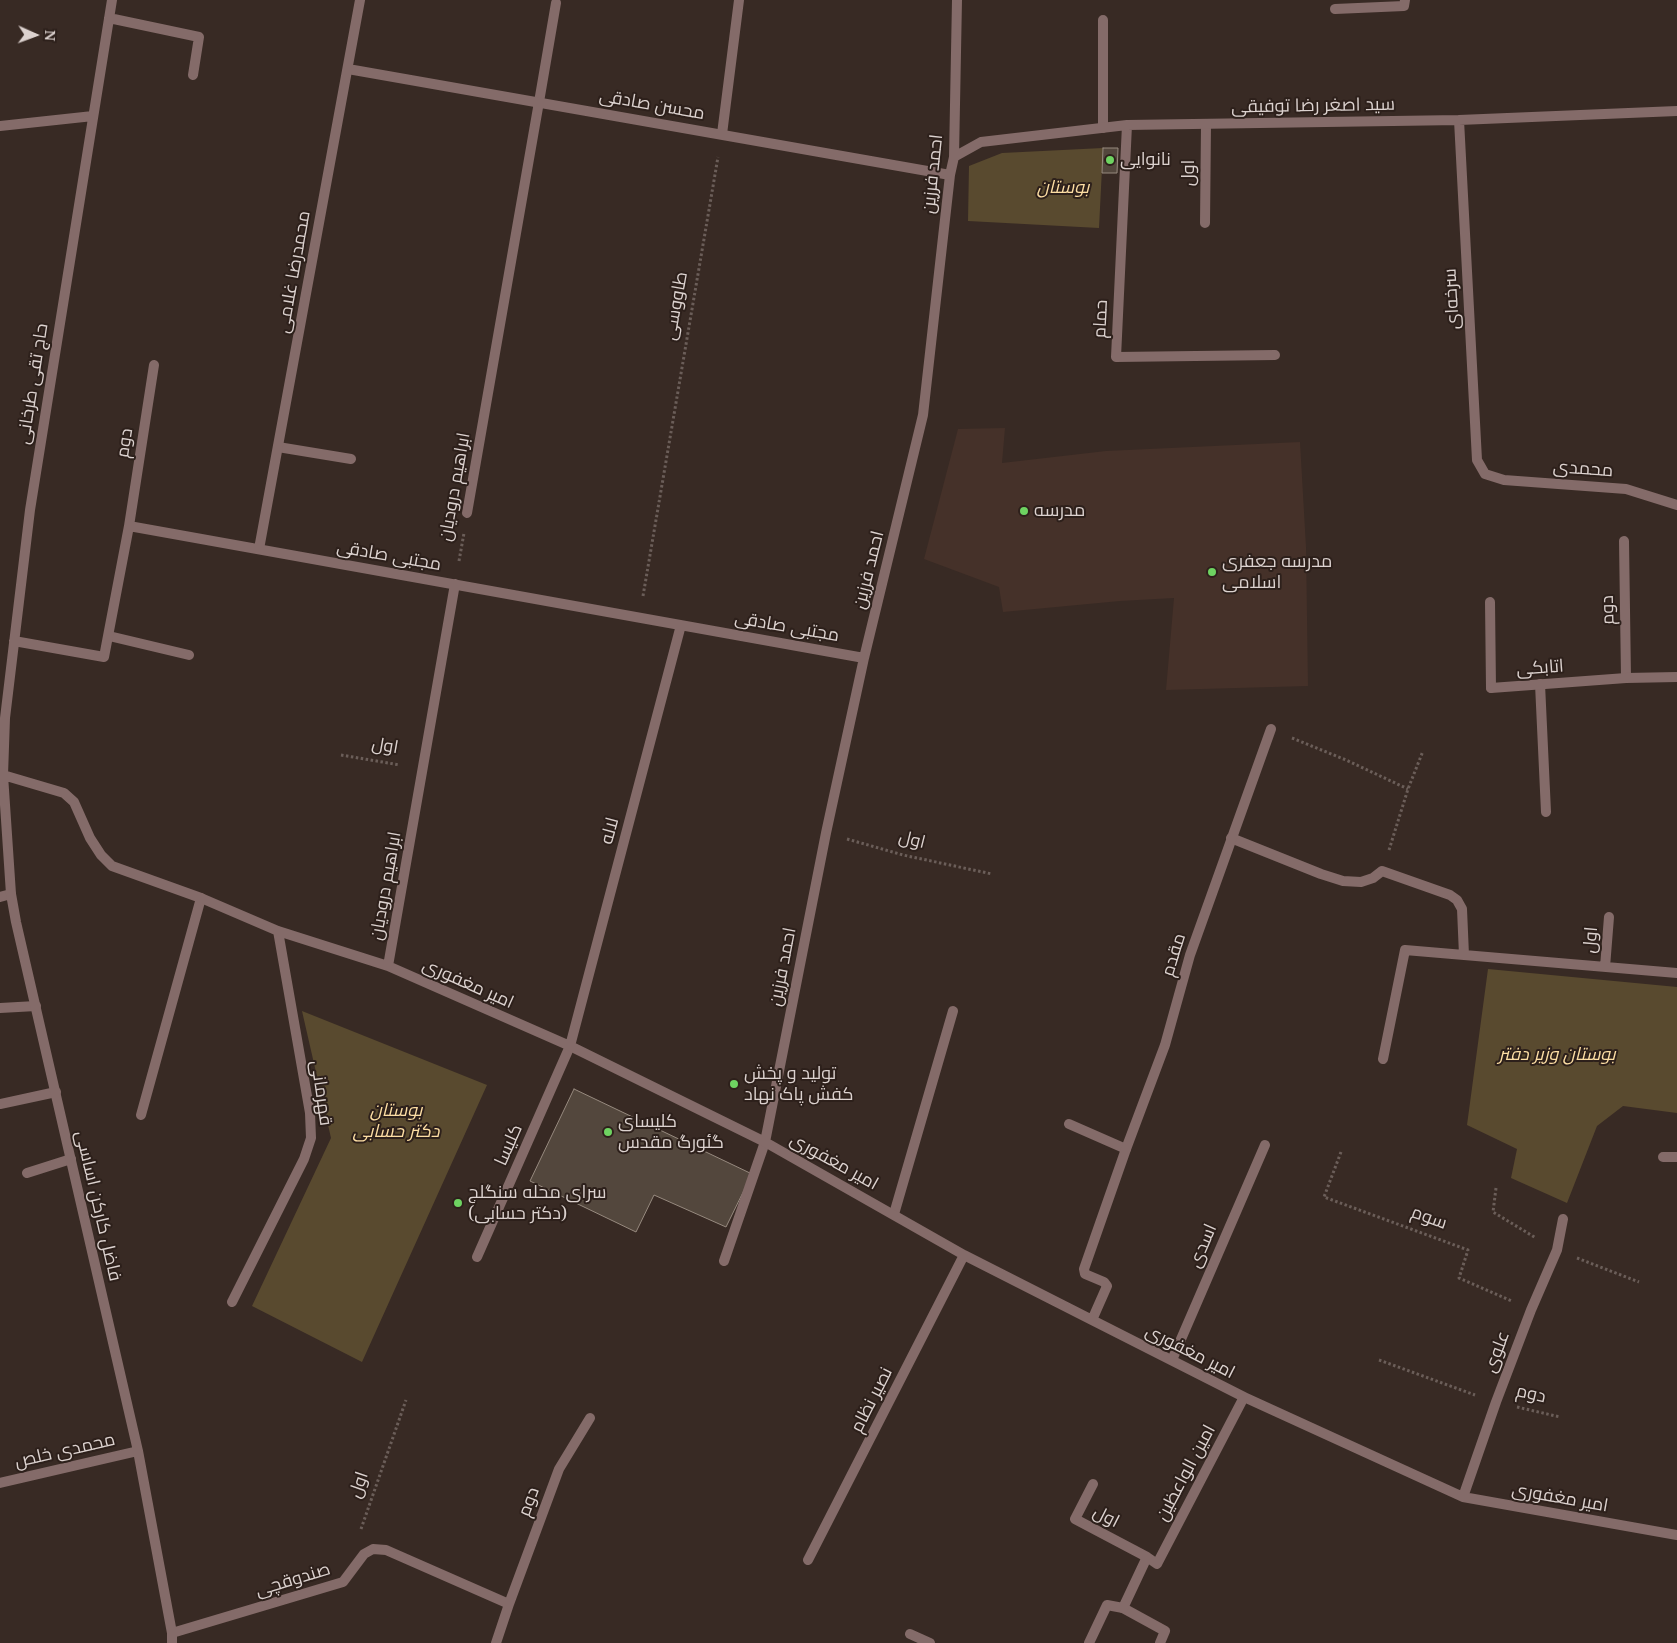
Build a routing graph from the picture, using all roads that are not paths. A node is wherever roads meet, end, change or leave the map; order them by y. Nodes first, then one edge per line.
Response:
1 (112, 0) edge
2 (360, 0) edge
3 (739, 0) edge
4 (957, 0) edge
5 (1405, 0) edge
6 (556, 3) dead end
7 (1335, 9) dead end
8 (109, 18) junction
9 (1103, 20) dead end
10 (348, 69) junction
11 (193, 75) dead end
12 (539, 102) junction
13 (1677, 111) edge
14 (93, 116) junction
15 (1459, 120) junction
16 (1206, 124) junction
17 (1127, 125) junction
18 (0, 126) edge
19 (1103, 128) junction
20 (722, 134) junction
21 (954, 157) junction
22 (950, 175) junction
23 (1205, 222) dead end
24 (1274, 355) dead end
25 (154, 365) dead end
26 (278, 447) junction
27 (350, 459) dead end
28 (1485, 474) joint
29 (1677, 505) edge
30 (467, 513) road end
31 (129, 526) junction
32 (1624, 541) dead end
33 (259, 549) junction
34 (455, 584) junction
35 (1490, 602) dead end
36 (682, 625) junction
37 (109, 636) junction
38 (14, 641) junction
39 (189, 655) dead end
40 (864, 658) junction
41 (1677, 677) edge
42 (1626, 678) junction
43 (1540, 684) junction
44 (3, 717) edge
45 (1270, 729) road end
46 (3, 775) junction
47 (1546, 812) dead end
48 (1231, 838) junction
49 (5, 895) edge
50 (201, 898) junction
51 (1609, 917) dead end
52 (278, 931) junction
53 (1464, 955) junction
54 (388, 966) junction
55 (1605, 966) junction
56 (1677, 973) edge
57 (36, 1006) junction
58 (0, 1008) edge
59 (953, 1011) dead end
60 (570, 1046) junction
61 (1383, 1059) dead end
62 (56, 1092) junction
63 (0, 1104) edge
64 (141, 1116) dead end
65 (1069, 1124) dead end
66 (765, 1142) junction
67 (1264, 1146) dead end
68 (1126, 1149) junction
69 (1663, 1157) dead end
70 (1677, 1157) edge
71 (71, 1158) junction
72 (27, 1173) dead end
73 (894, 1214) junction
74 (1563, 1220) dead end
75 (964, 1255) junction
76 (477, 1257) dead end
77 (724, 1261) dead end
78 (232, 1302) dead end
79 (1092, 1320) junction
80 (1172, 1360) junction
81 (1244, 1397) junction
82 (590, 1418) dead end
83 (138, 1451) junction
84 (0, 1483) edge
85 (1093, 1484) dead end
86 (1463, 1497) junction
87 (1677, 1535) edge
88 (1147, 1557) junction
89 (808, 1560) dead end
90 (1157, 1564) joint
91 (508, 1604) junction
92 (1123, 1608) junction
93 (910, 1634) dead end
94 (172, 1638) edge
95 (496, 1643) edge
96 (930, 1643) edge
97 (1088, 1643) edge
98 (1160, 1643) edge

1 - 8 street, حاج تقی طرخانی
2 - 10 street, محمدرضا غلامی
3 - 20 street
4 - 21 street, احمد فرزین
5 - 7 street
6 - 12 street, ابراهیم درودیان
8 - 11 street
8 - 14 street, حاج تقی طرخانی
9 - 19 street
10 - 12 street, محسن صادقی
10 - 26 street, محمدرضا غلامی
12 - 20 street, محسن صادقی
12 - 30 street, ابراهیم درودیان
13 - 15 street, سید اصغر رضا توفیقی
14 - 18 street
14 - 38 street, حاج تقی طرخانی
15 - 16 street, سید اصغر رضا توفیقی
15 - 28 street, سرخه‌ای
16 - 17 street, سید اصغر رضا توفیقی
16 - 23 street, اول
17 - 19 street, سید اصغر رضا توفیقی
17 - 24 street, حمام
19 - 21 street, سید اصغر رضا توفیقی
20 - 22 street, محسن صادقی
21 - 22 street, احمد فرزین
22 - 40 street, احمد فرزین
25 - 31 street, دوم
26 - 27 street
26 - 33 street, محمدرضا غلامی
28 - 29 street, محمدی
31 - 33 street, مجتبی صادقی
31 - 37 street
32 - 42 street, دوم
33 - 34 street, مجتبی صادقی
34 - 36 street, مجتبی صادقی
34 - 54 street, ابراهیم درودیان
35 - 43 street, اتابکی
36 - 40 street, مجتبی صادقی
36 - 60 street, لاله
37 - 38 street
37 - 39 street
38 - 44 street, حاج تقی طرخانی
40 - 66 street, احمد فرزین
41 - 42 street, اتابکی
42 - 43 street, اتابکی
43 - 47 street
44 - 46 street, حاج تقی طرخانی
45 - 48 street, مقدم
46 - 49 street, فاضل کارکن اساسی
46 - 50 street, امیر مغفوری
48 - 53 street
48 - 68 street, مقدم
49 - 57 street, فاضل کارکن اساسی
50 - 52 street, امیر مغفوری
50 - 64 street
51 - 55 street, اول
52 - 54 street, امیر مغفوری
52 - 78 street, قهرمانی
53 - 55 street
53 - 61 street
54 - 60 street, امیر مغفوری
55 - 56 street
57 - 58 street
57 - 62 street, فاضل کارکن اساسی
59 - 73 street
60 - 66 street, امیر مغفوری
60 - 76 street, کلیسا
62 - 63 street
62 - 71 street, فاضل کارکن اساسی
65 - 68 street
66 - 73 street, امیر مغفوری
66 - 77 street, احمد فرزین
67 - 80 street, اسدی
68 - 79 street, مقدم
69 - 70 street
71 - 72 street
71 - 83 street, فاضل کارکن اساسی
73 - 75 street, امیر مغفوری
74 - 86 street, علوی
75 - 79 street, امیر مغفوری
75 - 89 street, نصیر نظام
79 - 80 street, امیر مغفوری
80 - 81 street, امیر مغفوری
81 - 86 street, امیر مغفوری
81 - 90 street, امین الواعظین
82 - 91 street, دوم
83 - 84 street, محمدی خلص
83 - 94 street, فاضل کارکن اساسی
85 - 88 street, اول
86 - 87 street, امیر مغفوری
88 - 90 street, اول
88 - 92 street
91 - 94 street, صندوقچی
91 - 95 street
92 - 97 street
92 - 98 street
93 - 96 street

